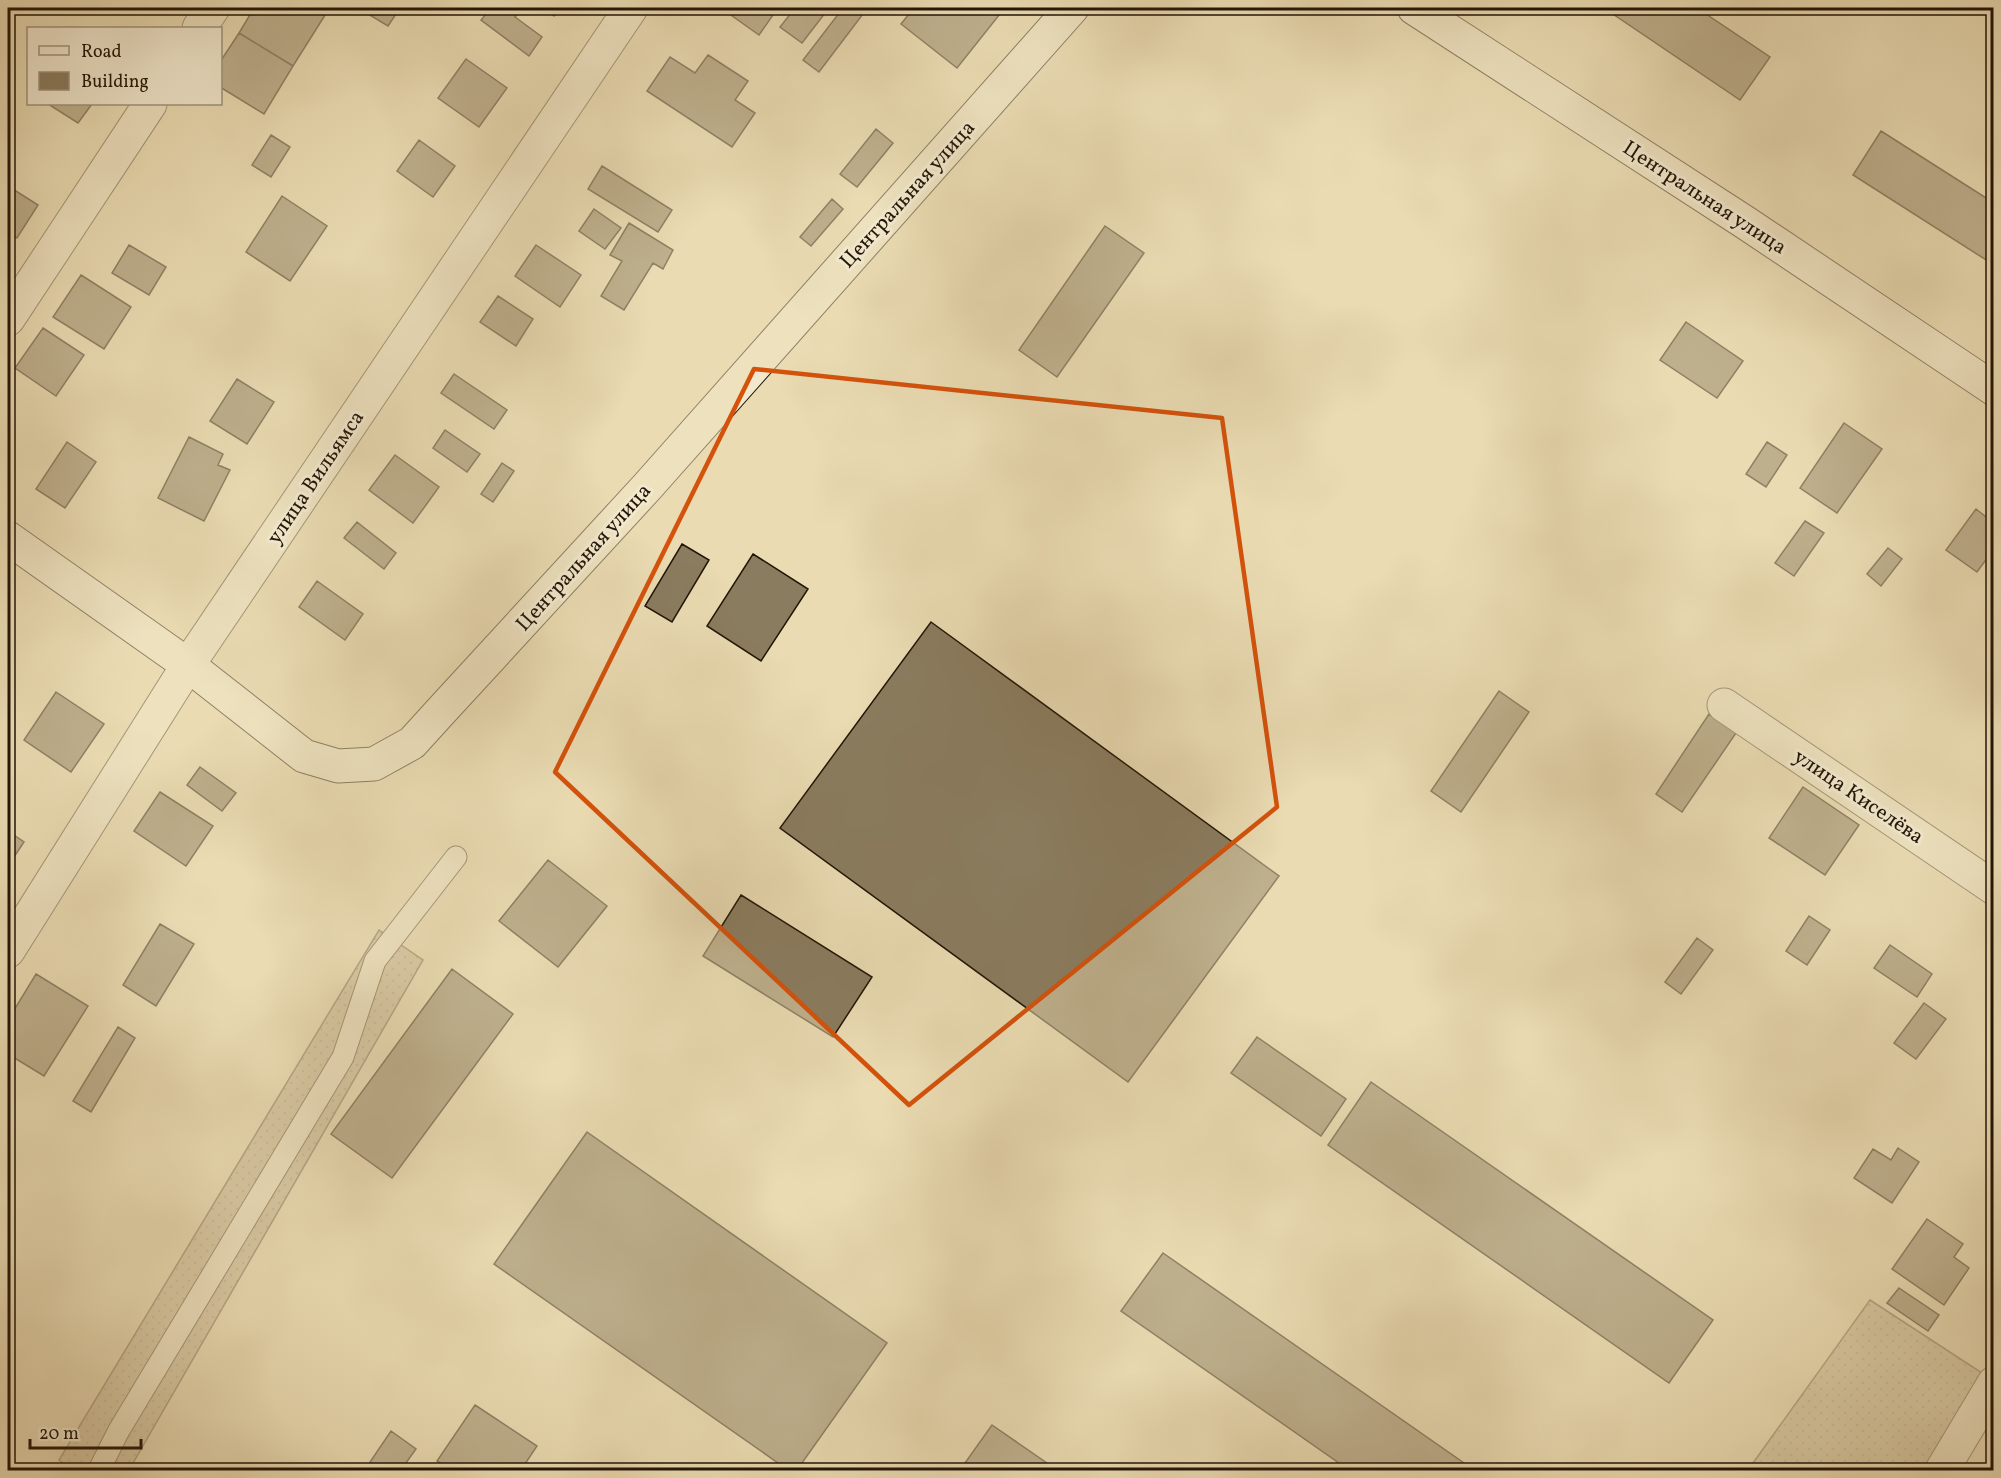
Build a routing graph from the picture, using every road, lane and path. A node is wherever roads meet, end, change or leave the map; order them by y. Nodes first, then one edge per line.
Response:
1 (213, 8) edge
2 (631, 8) edge
3 (1072, 8) edge
4 (1414, 8) edge
5 (200, 27) edge
6 (149, 105) edge
7 (8, 319) edge
8 (1994, 389) edge
9 (8, 538) edge
10 (188, 665) junction
11 (1724, 705) dead end
12 (456, 856) dead end
13 (1994, 888) edge
14 (8, 951) edge
15 (1994, 1383) edge
16 (99, 1470) edge
17 (1941, 1470) edge

1 - 5 street
2 - 10 street, улица Вильямса
3 - 10 street, Центральная улица
4 - 8 street, Центральная улица
6 - 7 street
9 - 10 street, Центральная улица
10 - 14 street, улица Вильямса
11 - 13 street, улица Киселёва
12 - 16 lane
15 - 17 street

